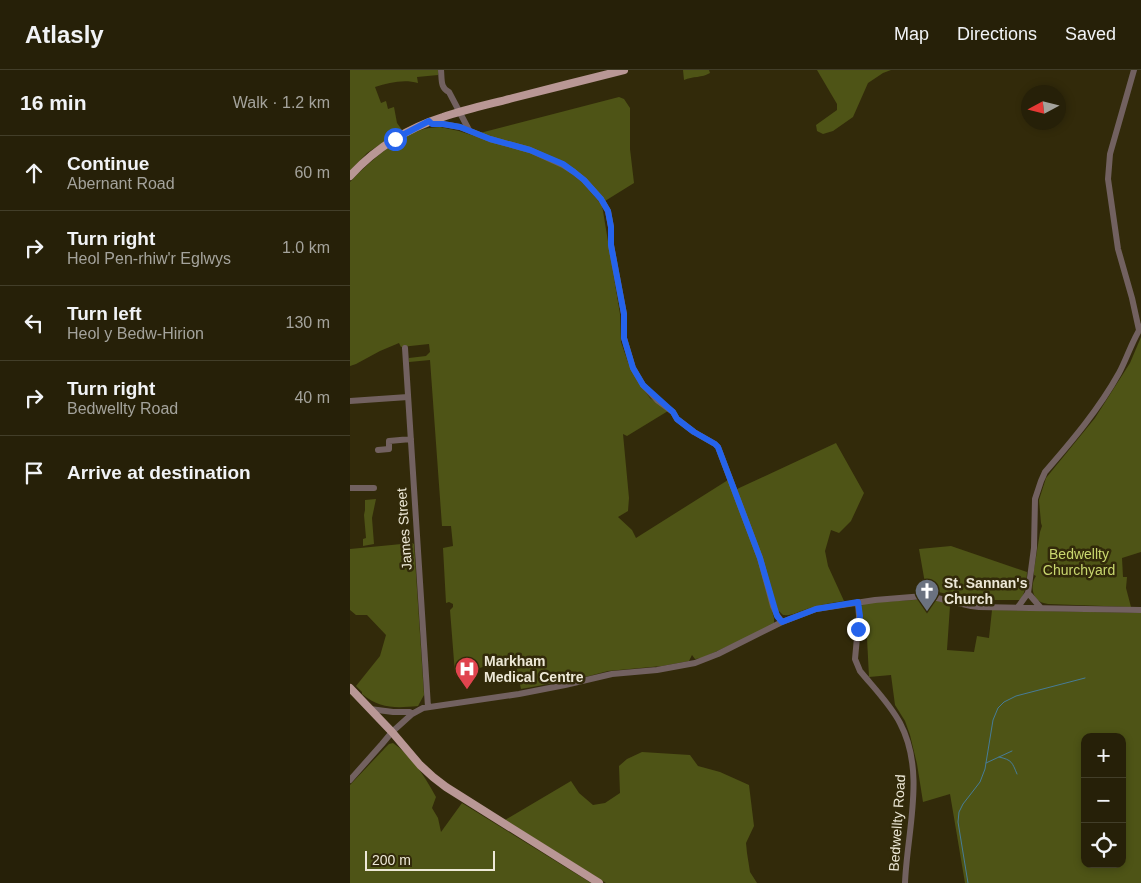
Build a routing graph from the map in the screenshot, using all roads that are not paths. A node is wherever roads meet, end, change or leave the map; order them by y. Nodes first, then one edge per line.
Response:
1 (441, 70) edge
2 (624, 70) edge
3 (1134, 70) edge
4 (459, 112) junction
5 (429, 121) junction
6 (469, 130) junction
7 (350, 176) edge
8 (1140, 329) edge
9 (404, 348) dead end
10 (408, 397) junction
11 (350, 401) edge
12 (410, 439) junction
13 (378, 450) dead end
14 (350, 488) edge
15 (374, 488) dead end
16 (1028, 593) junction
17 (858, 602) junction
18 (1018, 607) junction
19 (1041, 608) junction
20 (1141, 610) edge
21 (782, 622) junction
22 (350, 688) edge
23 (428, 707) junction
24 (370, 709) junction
25 (412, 714) junction
26 (392, 732) junction
27 (350, 780) edge
28 (599, 883) edge
29 (905, 883) edge

1 - 4 street
2 - 4 main road
3 - 8 street
4 - 5 main road
4 - 6 street
5 - 6 street
5 - 7 main road
6 - 21 street
8 - 16 street
9 - 10 street, James Street
10 - 11 street
10 - 12 street, James Street
12 - 13 street
12 - 23 street, James Street
14 - 15 street
16 - 18 street
16 - 19 street
17 - 18 street
17 - 21 street
17 - 29 street, Bedwellty Road
18 - 19 street
19 - 20 street
21 - 23 street
22 - 24 main road
23 - 25 street
24 - 25 street
24 - 26 main road
25 - 26 street
26 - 27 street
26 - 28 main road

